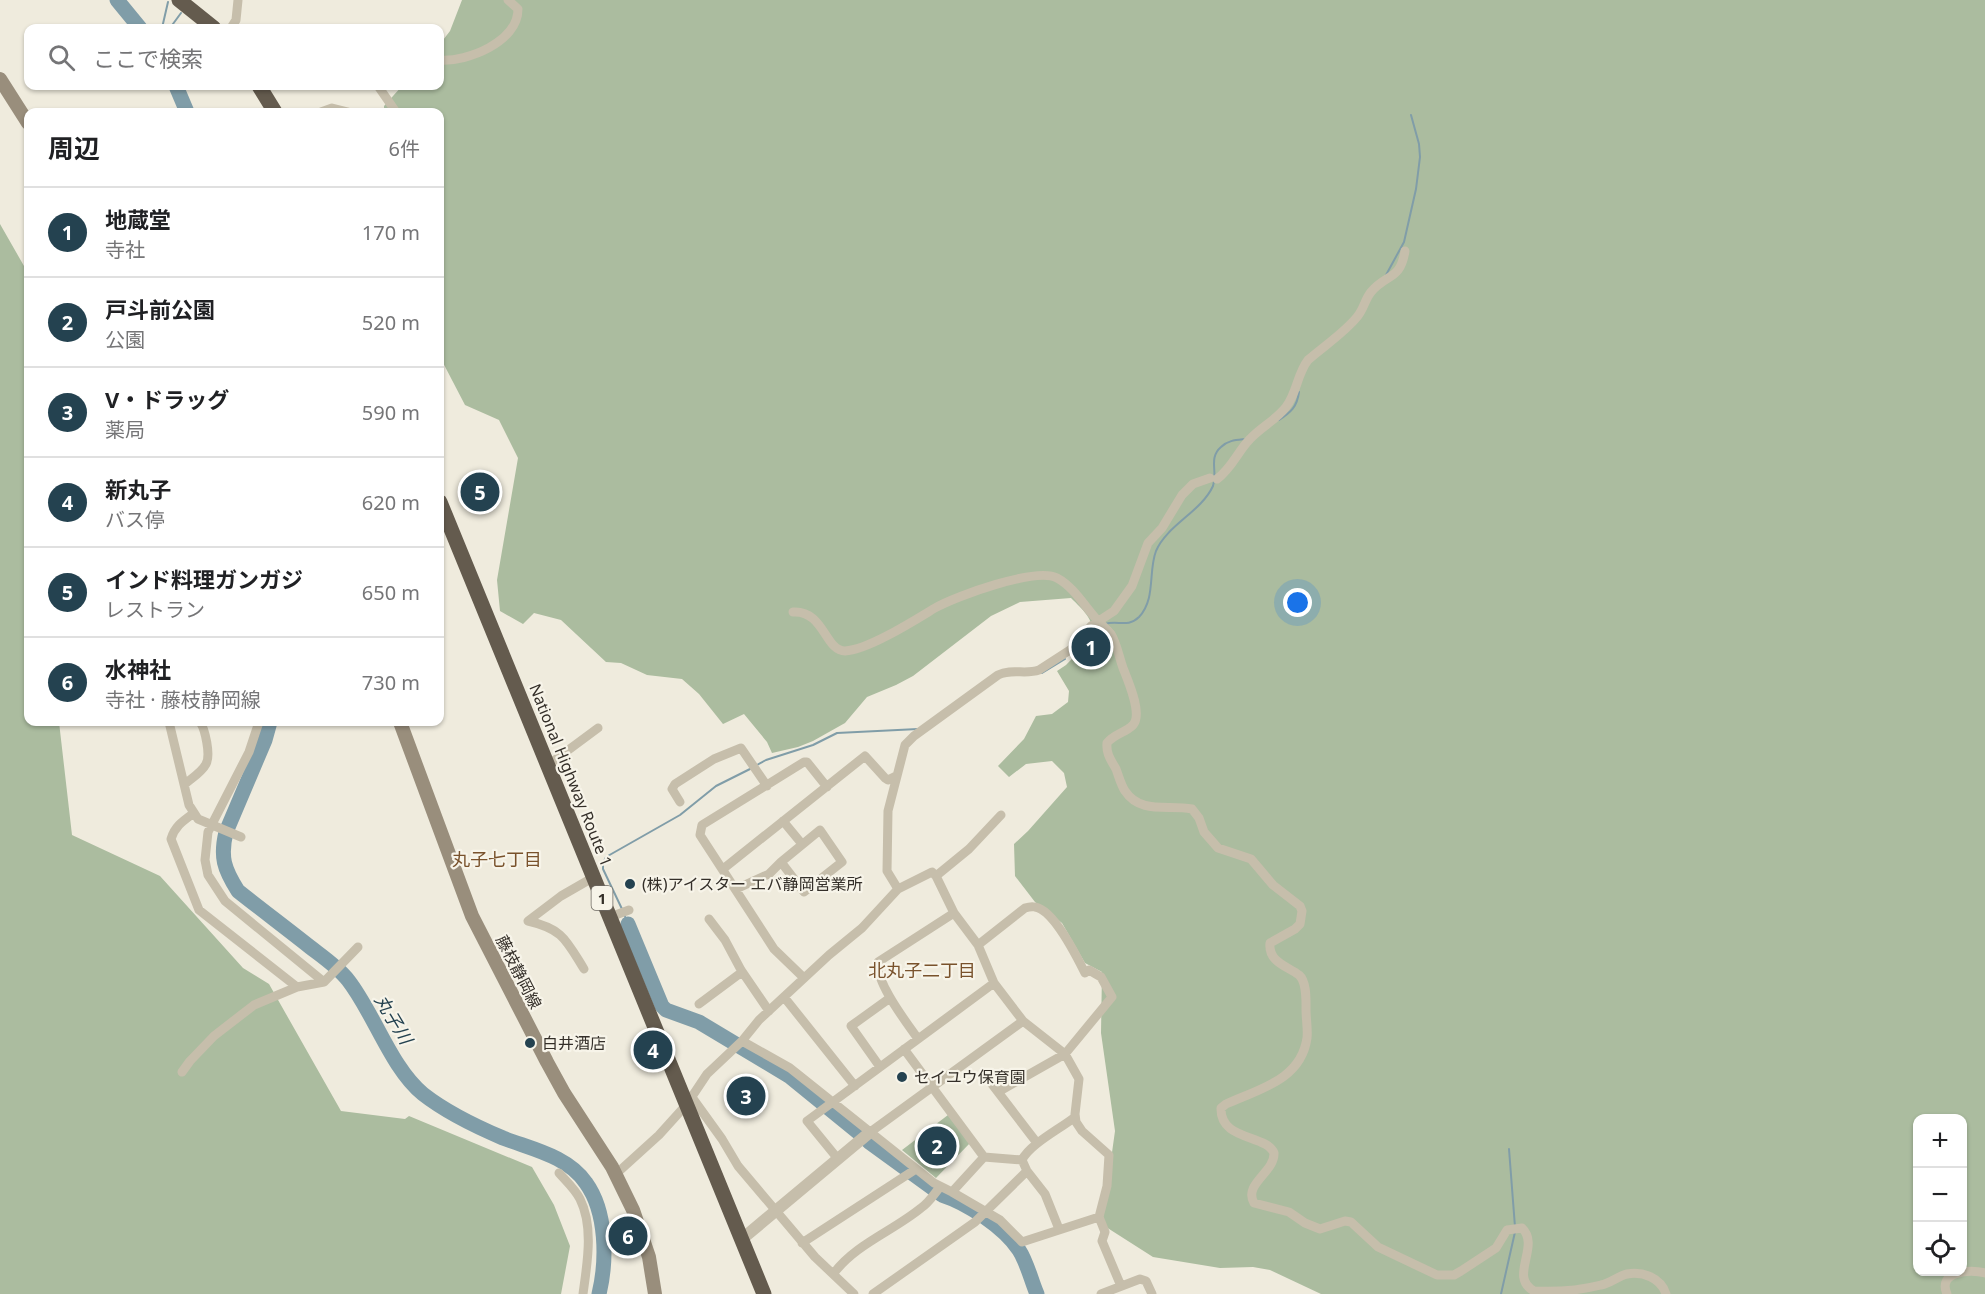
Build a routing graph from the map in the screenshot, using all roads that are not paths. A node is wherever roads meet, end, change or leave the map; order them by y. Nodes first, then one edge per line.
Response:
1 (179, 0) edge
2 (186, 0) edge
3 (238, 0) edge
4 (508, 0) edge
5 (210, 24) edge
6 (211, 24) edge
7 (234, 24) edge
8 (444, 60) edge
9 (0, 79) edge
10 (261, 90) edge
11 (381, 90) edge
12 (271, 108) edge
13 (393, 108) edge
14 (24, 117) edge
15 (1405, 251) dead end
16 (444, 512) edge
17 (793, 612) dead end
18 (1098, 621) junction
19 (170, 726) edge
20 (202, 726) edge
21 (258, 726) edge
22 (401, 726) edge
23 (598, 728) dead end
24 (548, 765) junction
25 (896, 776) junction
26 (185, 784) junction
27 (767, 786) junction
28 (827, 787) junction
29 (680, 802) dead end
30 (194, 813) junction
31 (1001, 815) dead end
32 (783, 821) junction
33 (212, 825) junction
34 (239, 837) dead end
35 (802, 844) junction
36 (781, 862) junction
37 (723, 869) junction
38 (936, 876) junction
39 (594, 877) junction
40 (736, 889) junction
41 (898, 889) junction
42 (629, 910) dead end
43 (954, 913) junction
44 (614, 916) junction
45 (709, 919) dead end
46 (978, 945) junction
47 (358, 947) dead end
48 (584, 969) dead end
49 (742, 972) junction
50 (804, 978) junction
51 (325, 981) junction
52 (994, 983) junction
53 (297, 987) junction
54 (784, 997) junction
55 (890, 998) junction
56 (699, 1004) dead end
57 (769, 1011) junction
58 (1023, 1020) junction
59 (918, 1039) junction
60 (739, 1044) junction
61 (904, 1049) junction
62 (1065, 1054) junction
63 (880, 1067) junction
64 (182, 1072) dead end
65 (988, 1079) dead end
66 (855, 1086) junction
67 (932, 1087) junction
68 (998, 1092) junction
69 (689, 1100) junction
70 (829, 1106) junction
71 (1075, 1118) junction
72 (869, 1133) junction
73 (1037, 1143) junction
74 (984, 1157) junction
75 (838, 1159) junction
76 (1022, 1160) junction
77 (916, 1169) junction
78 (1027, 1171) junction
79 (559, 1173) dead end
80 (616, 1174) junction
81 (940, 1187) junction
82 (952, 1192) junction
83 (776, 1210) junction
84 (982, 1215) junction
85 (1099, 1217) junction
86 (1059, 1229) junction
87 (742, 1239) junction
88 (802, 1243) junction
89 (834, 1273) junction
90 (1985, 1273) edge
91 (1121, 1286) junction
92 (583, 1294) edge
93 (655, 1294) edge
94 (764, 1294) edge
95 (854, 1294) edge
96 (873, 1294) edge
97 (1101, 1294) edge
98 (1152, 1294) edge
99 (1666, 1294) edge
100 (1947, 1294) edge

1 - 5 highway
2 - 6 highway
3 - 7 street
4 - 8 street
9 - 14 main road
10 - 12 highway
11 - 13 street
15 - 18 street
16 - 24 highway, National Highway Route 1 / 1
17 - 18 street
18 - 25 street
18 - 99 street
19 - 26 street
20 - 26 street
21 - 33 street
22 - 80 main road, 藤枝静岡線
23 - 24 street
24 - 39 highway, National Highway Route 1 / 1
25 - 28 street
25 - 41 street
26 - 30 street
27 - 28 street
27 - 29 street
27 - 37 street
28 - 32 street
30 - 33 street
30 - 53 street
31 - 38 street
32 - 35 street
32 - 37 street
33 - 34 street
33 - 51 street
35 - 36 street
35 - 36 street
36 - 40 street
37 - 40 street
38 - 41 street
38 - 43 street
39 - 44 highway, National Highway Route 1 / 1
39 - 48 street
40 - 50 street
41 - 50 street
42 - 44 street
43 - 46 street
43 - 55 street
44 - 69 highway, National Highway Route 1 / 1
45 - 49 street
46 - 52 street
46 - 62 street
47 - 51 street
49 - 56 street
49 - 57 street
50 - 54 street
51 - 53 street
52 - 58 street
52 - 59 street
53 - 64 street
54 - 57 street
54 - 66 street
55 - 59 street
55 - 63 street
57 - 60 street
58 - 62 street
58 - 67 street
59 - 61 street
60 - 69 street
60 - 70 street
61 - 63 street
61 - 67 street
62 - 68 street
62 - 71 street
63 - 66 street
65 - 68 street
66 - 70 street
67 - 72 street
67 - 74 street
68 - 73 street
69 - 80 street
69 - 83 street
69 - 87 highway, National Highway Route 1 / 1
70 - 72 street
70 - 75 street
71 - 73 street
71 - 85 street
72 - 75 street
72 - 77 street
73 - 76 street
74 - 76 street
74 - 82 street
75 - 83 street
76 - 78 street
77 - 81 street
77 - 88 street
78 - 84 street
78 - 86 street
79 - 92 street
80 - 93 main road, 藤枝静岡線
81 - 82 street
81 - 89 street
82 - 84 street
83 - 87 street
83 - 88 street
84 - 86 street
84 - 96 street
85 - 86 street
85 - 91 street
87 - 94 highway, National Highway Route 1 / 1
88 - 89 street
89 - 95 street
90 - 100 street
91 - 97 street
91 - 98 street

